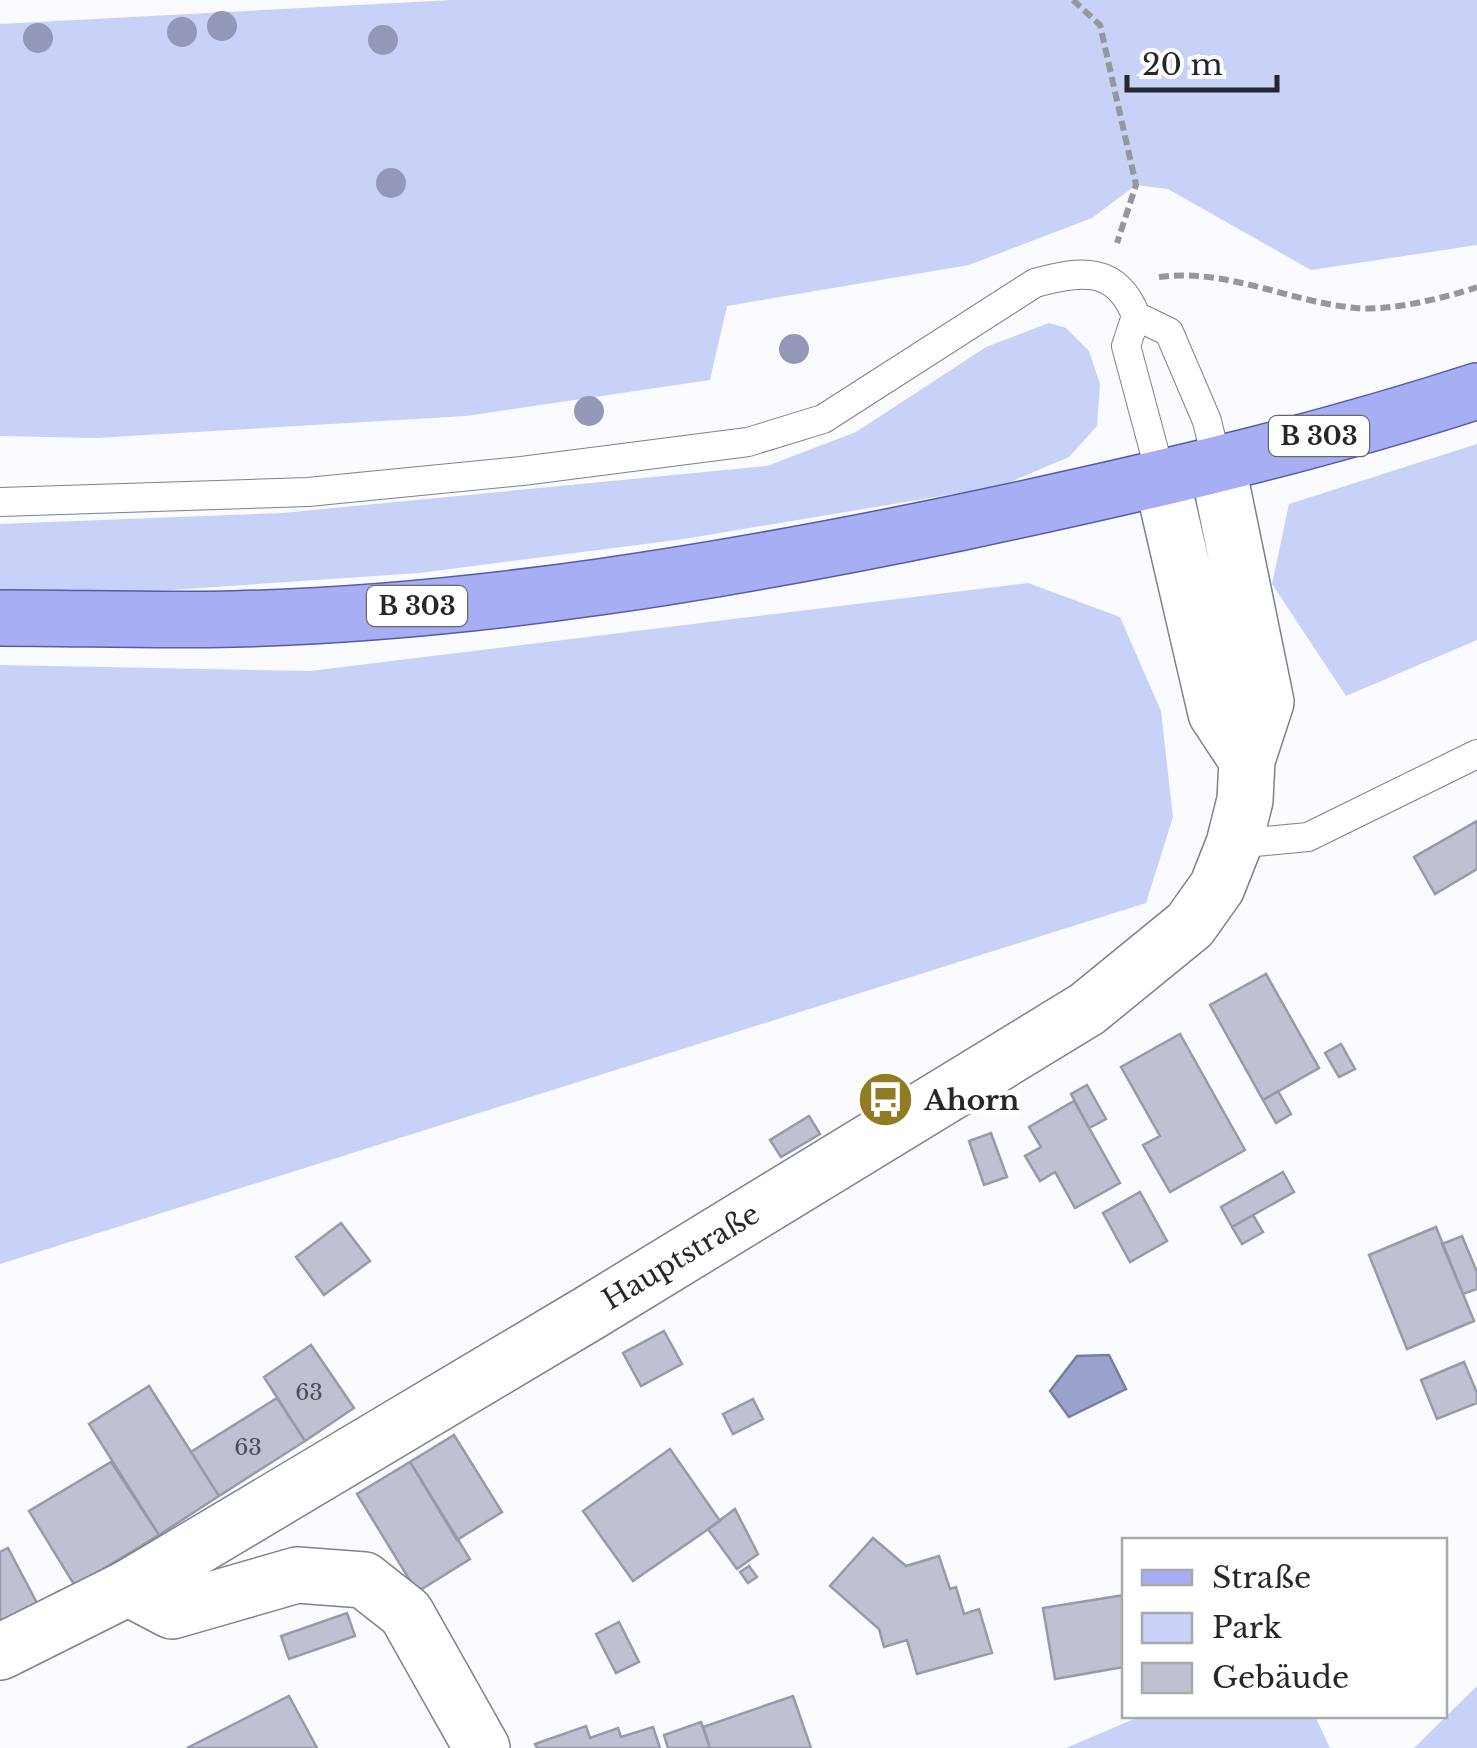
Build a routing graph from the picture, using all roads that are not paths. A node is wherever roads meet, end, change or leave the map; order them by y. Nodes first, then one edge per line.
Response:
1 (1136, 316) junction
2 (1477, 391) edge
3 (1218, 463) junction
4 (1162, 480) junction
5 (0, 502) edge
6 (0, 618) edge
7 (1477, 754) edge
8 (1247, 760) junction
9 (1234, 844) junction
10 (128, 1588) junction
11 (0, 1652) edge
12 (482, 1748) edge

1 - 3 lane
1 - 4 lane
1 - 5 lane
2 - 3 main road, B 303
3 - 4 main road, B 303
3 - 8 street, Hauptstraße
4 - 6 main road, B 303
4 - 8 street
7 - 9 lane
8 - 9 street, Hauptstraße
9 - 10 street, Hauptstraße
10 - 11 street, Hauptstraße
10 - 12 street

